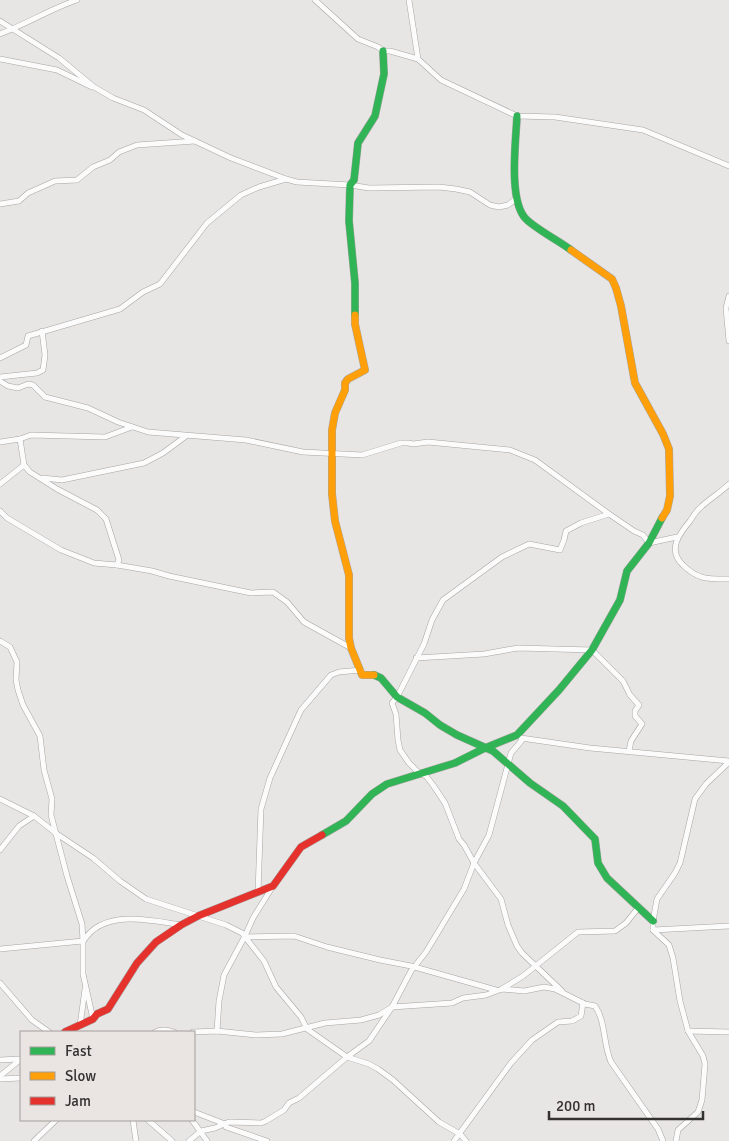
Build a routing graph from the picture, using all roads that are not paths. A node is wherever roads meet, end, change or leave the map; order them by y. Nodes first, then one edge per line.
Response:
1 (77, 0) edge
2 (315, 0) edge
3 (409, 0) edge
4 (0, 21) edge
5 (13, 29) junction
6 (0, 34) edge
7 (383, 51) junction
8 (0, 59) edge
9 (418, 59) junction
10 (94, 87) junction
11 (517, 116) junction
12 (195, 141) junction
13 (729, 166) edge
14 (286, 179) junction
15 (350, 185) junction
16 (517, 198) junction
17 (0, 204) edge
18 (729, 296) edge
19 (42, 331) junction
20 (729, 341) edge
21 (0, 358) edge
22 (0, 377) edge
23 (0, 381) edge
24 (132, 427) junction
25 (186, 436) junction
26 (20, 439) junction
27 (0, 442) edge
28 (332, 453) junction
29 (24, 465) junction
30 (40, 477) junction
31 (0, 484) edge
32 (729, 484) edge
33 (0, 511) edge
34 (608, 514) junction
35 (677, 537) junction
36 (649, 543) junction
37 (117, 565) junction
38 (729, 579) edge
39 (0, 641) edge
40 (351, 648) junction
41 (592, 650) junction
42 (416, 658) junction
43 (361, 670) junction
44 (397, 697) junction
45 (513, 737) junction
46 (523, 739) junction
47 (485, 748) junction
48 (629, 752) junction
49 (729, 762) edge
50 (507, 763) junction
51 (420, 774) junction
52 (0, 799) edge
53 (34, 816) junction
54 (57, 834) junction
55 (0, 850) edge
56 (474, 863) junction
57 (273, 886) junction
58 (258, 892) junction
59 (639, 907) junction
60 (198, 916) junction
61 (653, 921) junction
62 (181, 925) junction
63 (729, 926) edge
64 (653, 930) junction
65 (246, 937) junction
66 (83, 941) junction
67 (0, 949) edge
68 (536, 965) junction
69 (414, 967) junction
70 (0, 983) edge
71 (85, 983) junction
72 (499, 990) junction
73 (562, 991) junction
74 (583, 1003) junction
75 (392, 1007) junction
76 (93, 1020) junction
77 (80, 1026) junction
78 (307, 1029) junction
79 (48, 1031) edge
80 (68, 1031) edge
81 (156, 1031) edge
82 (171, 1031) edge
83 (217, 1031) junction
84 (688, 1031) junction
85 (195, 1032) edge
86 (729, 1032) edge
87 (347, 1057) junction
88 (20, 1058) edge
89 (20, 1059) edge
90 (1, 1061) edge
91 (0, 1077) edge
92 (20, 1078) edge
93 (195, 1112) edge
94 (55, 1121) edge
95 (133, 1121) edge
96 (149, 1121) edge
97 (193, 1121) edge
98 (225, 1124) junction
99 (200, 1131) junction
100 (460, 1134) junction
101 (34, 1141) edge
102 (136, 1141) edge
103 (172, 1141) edge
104 (189, 1141) edge
105 (207, 1141) edge
106 (267, 1141) edge
107 (454, 1141) edge
108 (466, 1141) edge
109 (663, 1141) edge
110 (676, 1141) edge

1 - 5 street
2 - 7 street
3 - 9 street
4 - 5 street
5 - 6 street
5 - 10 street
7 - 9 street
7 - 15 street
8 - 10 street
9 - 11 street
10 - 12 street
11 - 13 street
11 - 16 street
12 - 14 street
12 - 17 street
14 - 15 street
14 - 19 street
15 - 16 street
15 - 28 street
16 - 36 street
18 - 20 street
19 - 21 street
19 - 22 street
23 - 24 street
24 - 25 street
24 - 26 street
25 - 28 street
25 - 30 street
26 - 27 street
26 - 29 street
28 - 34 street
28 - 40 street
29 - 30 street
29 - 31 street
30 - 37 street
32 - 35 street
33 - 37 street
34 - 36 street
34 - 42 street
35 - 36 street
35 - 38 street
36 - 41 street
37 - 40 street
39 - 54 street
40 - 43 street
41 - 42 street
41 - 45 street
41 - 48 street
42 - 44 street
43 - 44 street
43 - 58 street
44 - 47 street
44 - 51 street
45 - 46 street
45 - 47 street
46 - 48 street
46 - 50 street
47 - 50 street
47 - 51 street
48 - 49 street
49 - 61 street
50 - 56 street
50 - 59 street
51 - 56 street
51 - 57 street
52 - 53 street
53 - 54 street
53 - 55 street
54 - 60 street
54 - 66 street
56 - 68 street
56 - 69 street
57 - 58 street
57 - 65 street
58 - 60 street
59 - 61 street
59 - 68 street
60 - 62 street
60 - 65 street
61 - 64 street
62 - 66 street
62 - 76 street
63 - 64 street
64 - 84 street
65 - 69 street
65 - 78 street
65 - 83 street
66 - 67 street
66 - 71 street
68 - 72 street
68 - 73 street
69 - 72 street
69 - 75 street
70 - 79 street
71 - 76 street
71 - 77 street
72 - 73 street
72 - 75 street
73 - 74 street
74 - 100 street
74 - 109 street
75 - 78 street
75 - 87 street
76 - 77 street
77 - 80 street
78 - 83 street
78 - 87 street
81 - 82 street
83 - 85 street
84 - 86 street
84 - 110 street
87 - 98 street
87 - 100 street
88 - 90 street
89 - 91 street
91 - 92 street
93 - 98 street
94 - 101 street
95 - 102 street
96 - 103 street
97 - 99 street
98 - 99 street
98 - 106 street
99 - 104 street
99 - 105 street
100 - 107 street
100 - 108 street

